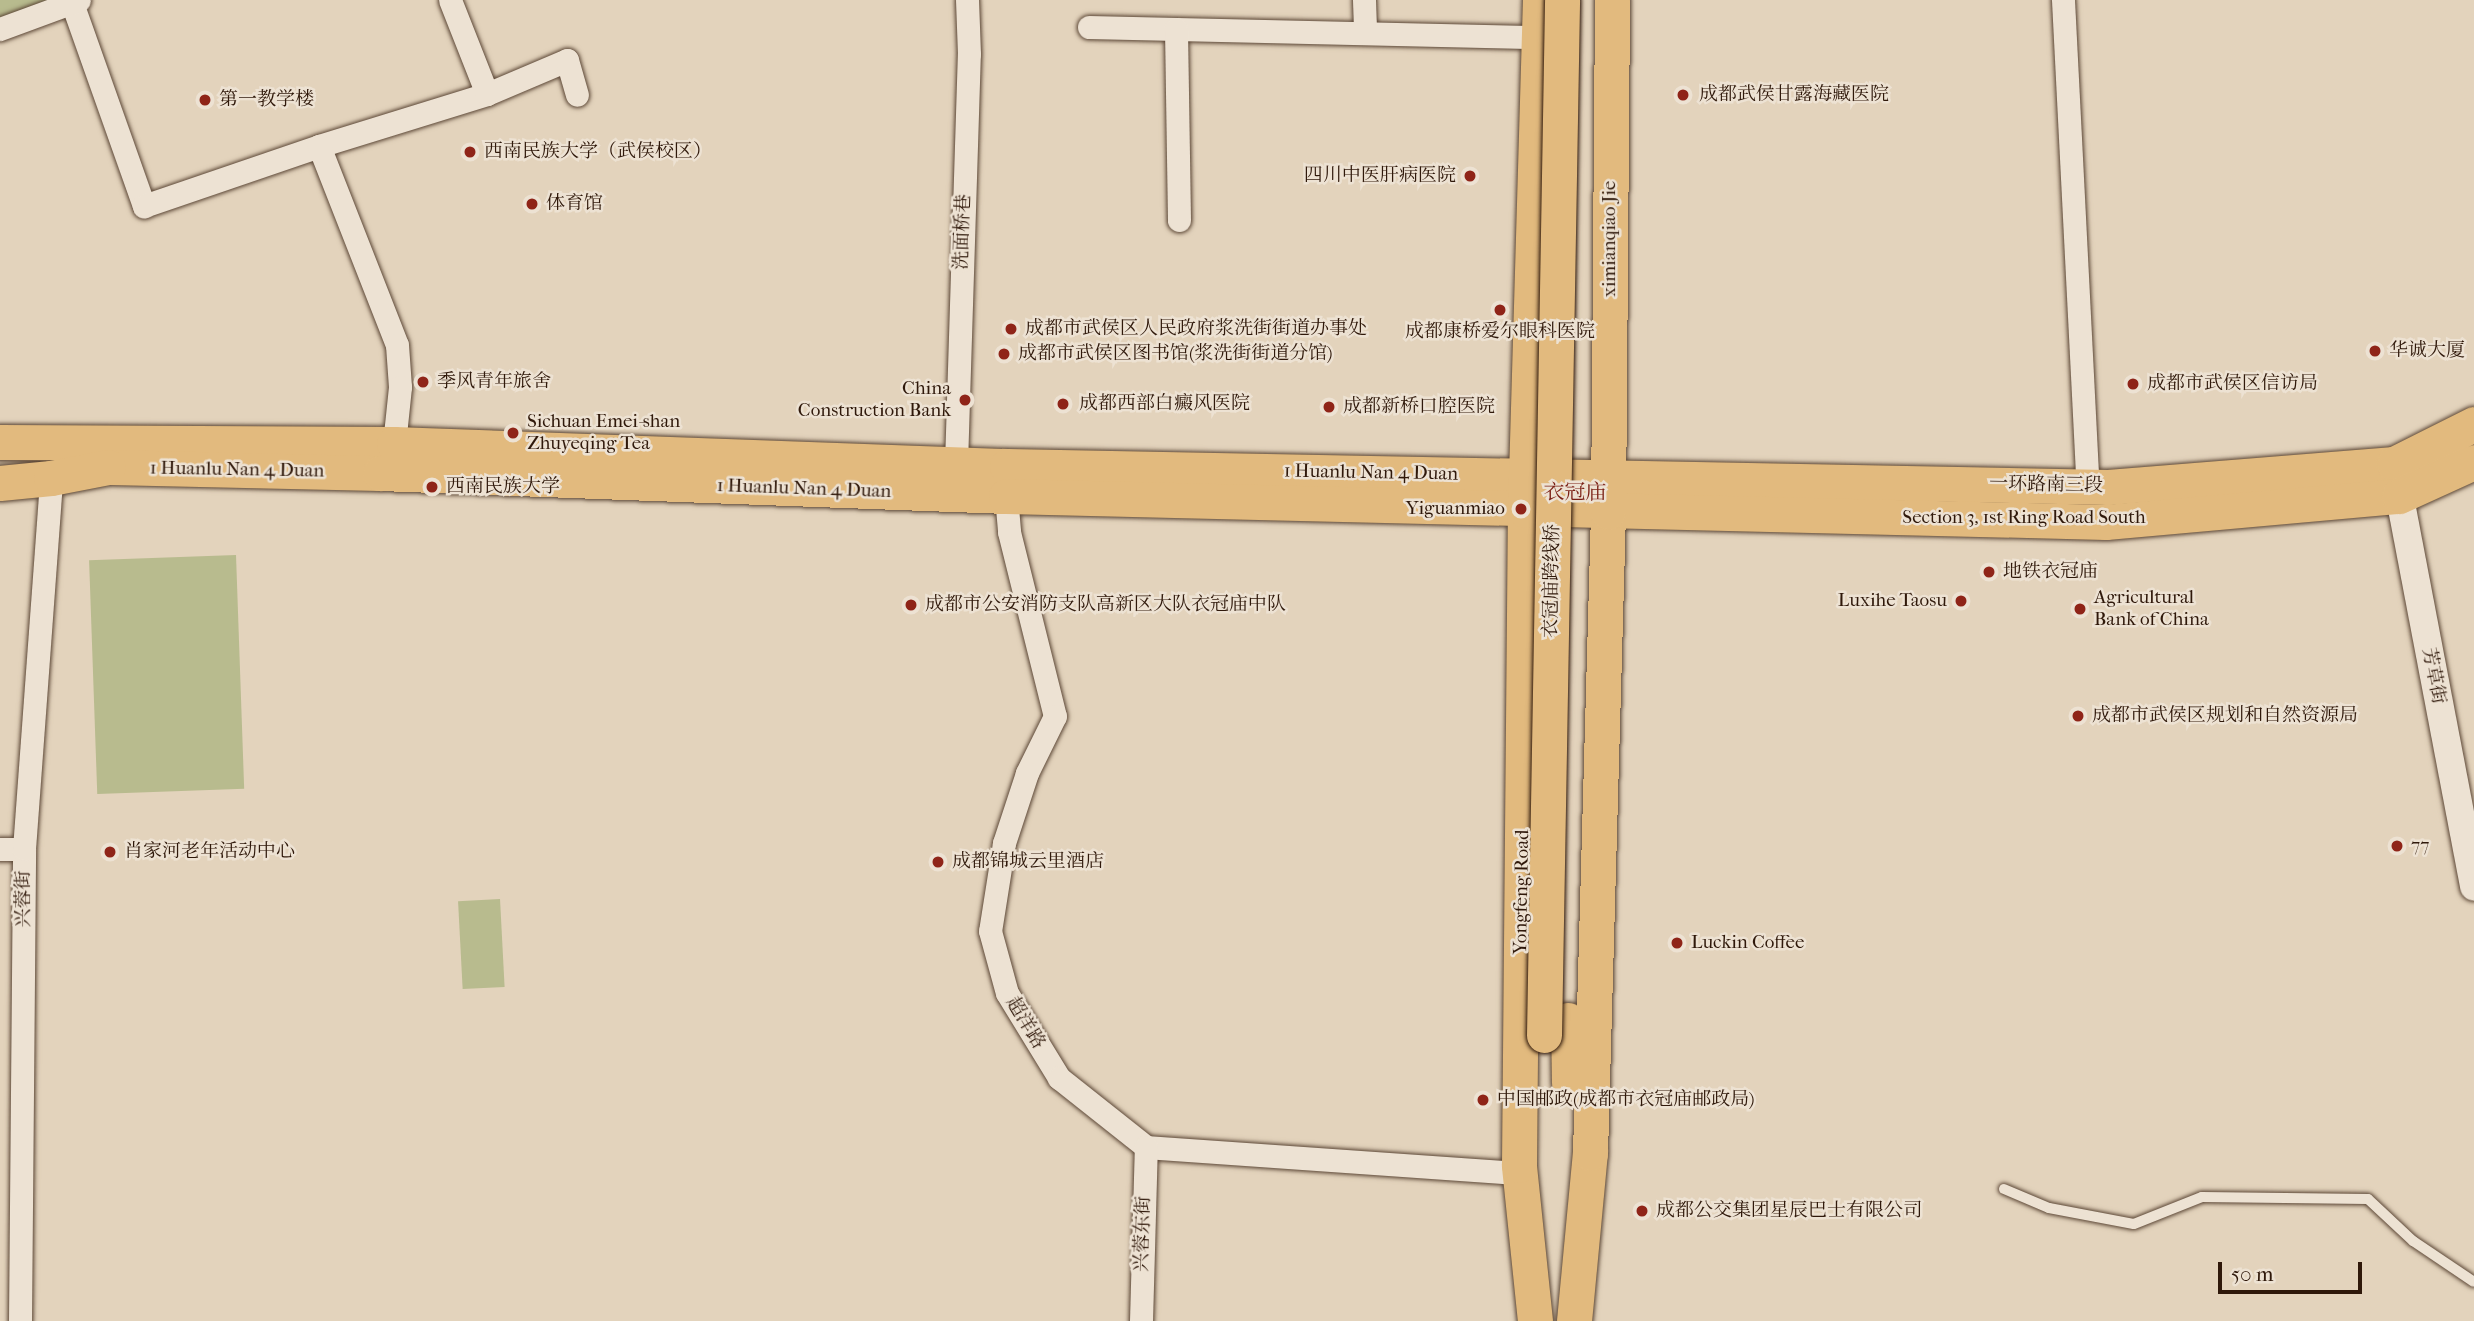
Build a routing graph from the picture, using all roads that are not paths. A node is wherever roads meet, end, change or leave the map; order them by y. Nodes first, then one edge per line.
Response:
1 (450, 0) edge
2 (967, 0) edge
3 (1364, 0) edge
4 (1540, 0) edge
5 (1562, 0) edge
6 (1584, 0) edge
7 (1612, 0) edge
8 (2063, 0) edge
9 (74, 1) edge
10 (1089, 27) dead end
11 (0, 29) edge
12 (1176, 29) junction
13 (1365, 33) junction
14 (1539, 37) junction
15 (487, 94) junction
16 (577, 95) dead end
17 (319, 146) junction
18 (1178, 220) dead end
19 (0, 422) edge
20 (2474, 425) edge
21 (0, 442) edge
22 (394, 444) junction
23 (104, 455) junction
24 (2474, 461) edge
25 (956, 464) junction
26 (0, 465) edge
27 (1528, 476) junction
28 (1608, 477) junction
29 (51, 478) junction
30 (2396, 480) junction
31 (2087, 482) dead end
32 (0, 483) edge
33 (1006, 496) junction
34 (1525, 510) junction
35 (1608, 512) junction
36 (0, 849) edge
37 (24, 849) junction
38 (2474, 887) edge
39 (1556, 1028) junction
40 (1146, 1147) junction
41 (1520, 1173) junction
42 (11, 1182) edge
43 (2004, 1189) dead end
44 (2474, 1282) edge
45 (1574, 1310) edge
46 (1535, 1314) edge
47 (20, 1321) edge
48 (1141, 1321) edge

1 - 15 street
2 - 25 street, 洗面桥巷
3 - 13 street
4 - 14 main road
5 - 39 main road, 衣冠庙跨线桥, bridge
6 - 39 main road, 衣冠庙跨线桥
7 - 28 main road, ximianqiao Jie
8 - 31 street
9 - 11 street
9 - 17 street
10 - 12 street
12 - 13 street
12 - 18 street
13 - 14 street
14 - 27 main road
15 - 16 street
15 - 17 street
17 - 22 street
19 - 23 main road
20 - 30 main road, 一环路南三段
21 - 23 main road, 1 Huanlu Nan 4 Duan
22 - 23 main road, 1 Huanlu Nan 4 Duan
22 - 25 main road, 1 Huanlu Nan 4 Duan
23 - 26 main road, 1 Huanlu Nan 4 Duan
23 - 29 main road
23 - 33 main road, 1 Huanlu Nan 4 Duan
24 - 30 main road, Section 3, 1st Ring Road South
25 - 27 main road, 1 Huanlu Nan 4 Duan
27 - 28 main road, 1 Huanlu Nan 4 Duan
27 - 34 main road, Yongfeng Road
28 - 30 main road, 一环路南三段
28 - 35 main road
29 - 32 main road
29 - 37 street, 兴蓉街
30 - 35 main road, Section 3, 1st Ring Road South
30 - 38 street, 芳草街
33 - 34 main road, 1 Huanlu Nan 4 Duan
33 - 40 street, 超洋路
34 - 35 main road, 1 Huanlu Nan 4 Duan
34 - 41 main road, Yongfeng Road
35 - 45 main road
36 - 37 street
37 - 42 street, 兴蓉街
39 - 45 main road
39 - 46 main road, Yongfeng Road
40 - 41 street
40 - 48 street, 兴蓉东街
41 - 46 main road, Yongfeng Road
42 - 47 street, 兴蓉街
43 - 44 lane

